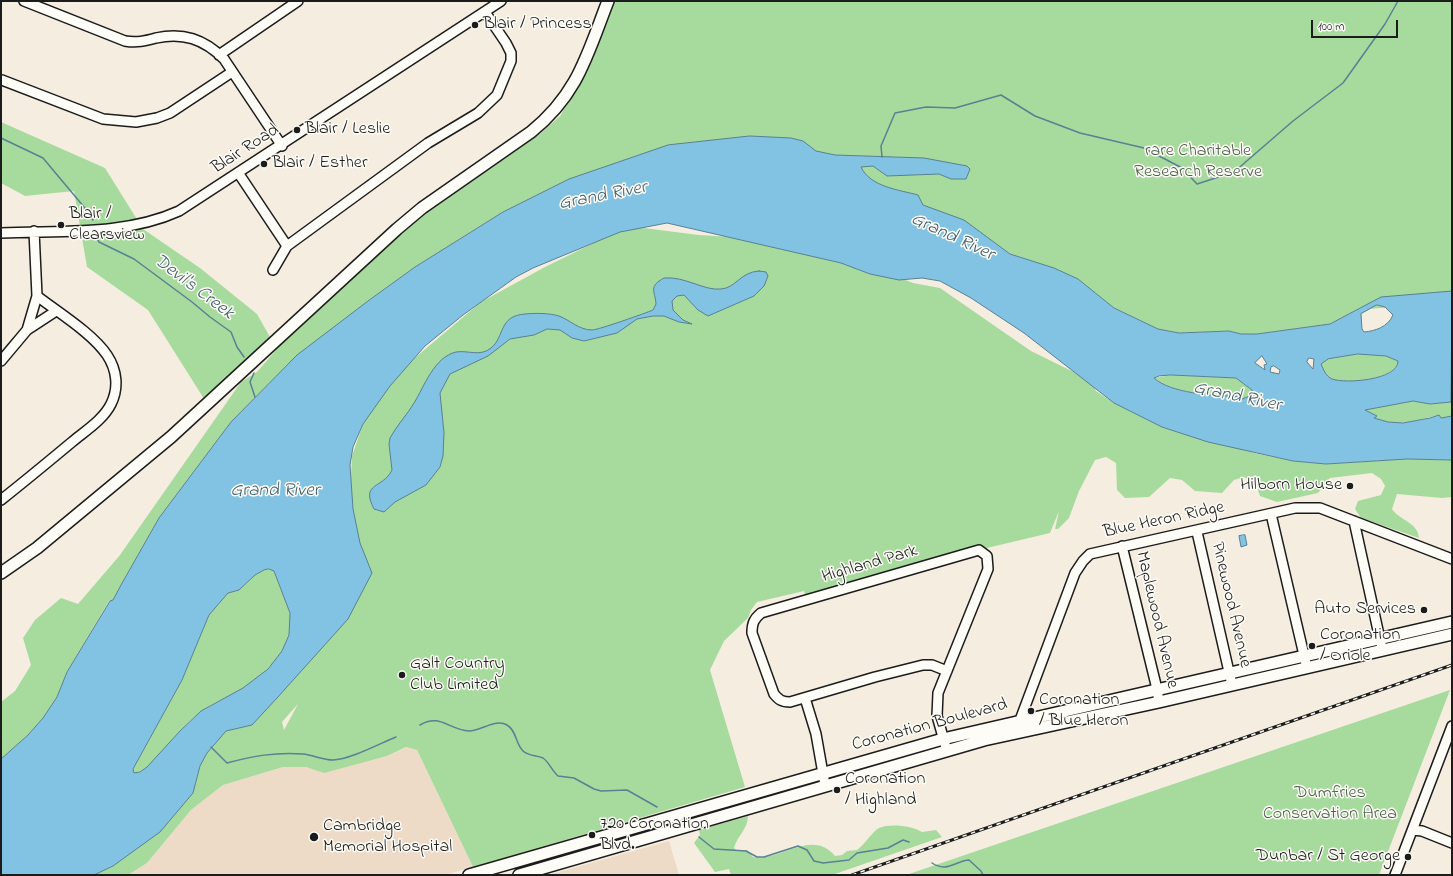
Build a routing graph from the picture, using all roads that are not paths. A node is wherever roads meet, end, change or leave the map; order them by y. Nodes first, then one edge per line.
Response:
1 (24, 1) edge
2 (298, 1) edge
3 (608, 1) edge
4 (497, 2) edge
5 (485, 12) junction
6 (219, 54) junction
7 (232, 72) junction
8 (2, 80) dead end
9 (282, 146) junction
10 (239, 174) junction
11 (34, 231) junction
12 (1, 233) edge
13 (287, 246) junction
14 (273, 270) dead end
15 (38, 296) junction
16 (56, 311) junction
17 (27, 330) junction
18 (1, 361) edge
19 (1, 500) edge
20 (1272, 514) junction
21 (1354, 521) junction
22 (1197, 532) junction
23 (1122, 546) junction
24 (1452, 559) edge
25 (1, 573) edge
26 (1452, 622) edge
27 (1452, 634) edge
28 (1379, 638) junction
29 (1383, 651) junction
30 (1304, 655) junction
31 (1306, 668) junction
32 (947, 671) junction
33 (1229, 672) junction
34 (1232, 685) junction
35 (1157, 689) junction
36 (805, 698) junction
37 (1106, 701) junction
38 (1158, 702) junction
39 (1109, 713) junction
40 (1020, 720) junction
41 (1452, 726) edge
42 (1021, 732) junction
43 (943, 739) junction
44 (947, 751) junction
45 (822, 772) junction
46 (825, 785) junction
47 (715, 804) junction
48 (718, 816) junction
49 (1413, 830) junction
50 (1452, 843) edge
51 (493, 871) edge
52 (469, 875) edge
53 (519, 875) edge
54 (1395, 875) edge

1 - 6 street
2 - 6 street
3 - 25 main road
4 - 5 street, Blair Road
5 - 9 street, Blair Road
5 - 13 street
6 - 7 street
7 - 8 street
7 - 9 street
9 - 10 street, Blair Road
10 - 11 street, Blair Road
10 - 13 street
11 - 12 street, Blair Road
11 - 15 street
13 - 14 street
15 - 16 street
15 - 17 street
16 - 17 street
16 - 19 street
17 - 18 street
20 - 21 street, Blue Heron Ridge
20 - 22 street, Blue Heron Ridge
20 - 30 street
21 - 24 street, Blue Heron Ridge
21 - 28 street
22 - 23 street, Blue Heron Ridge
22 - 33 street, Pinewood Avenue
23 - 35 street, Maplewood Avenue
23 - 40 street, Blue Heron Ridge
26 - 28 main road, Coronation Boulevard
27 - 29 main road, Coronation Boulevard
28 - 29 street
28 - 30 main road, Coronation Boulevard
29 - 31 main road, Coronation Boulevard
30 - 31 street
30 - 33 main road, Coronation Boulevard
31 - 34 main road, Coronation Boulevard
32 - 36 street, Highland Park
32 - 36 street, Highland Park
32 - 43 street, Highland Park
33 - 34 street, Pinewood Avenue
33 - 35 main road, Coronation Boulevard
34 - 38 main road, Coronation Boulevard
35 - 37 main road, Coronation Boulevard
35 - 38 street, Maplewood Avenue
36 - 45 street
37 - 39 main road
37 - 40 main road, Coronation Boulevard
38 - 39 main road, Coronation Boulevard
39 - 42 main road, Coronation Boulevard
40 - 42 street, Blue Heron Ridge
40 - 43 main road, Coronation Boulevard
41 - 49 street
42 - 44 main road, Coronation Boulevard
43 - 44 street, Highland Park
43 - 45 main road, Coronation Boulevard
44 - 46 main road, Coronation Boulevard
45 - 46 street
45 - 47 main road, Coronation Boulevard
46 - 48 main road, Coronation Boulevard
47 - 48 main road
47 - 51 main road, Coronation Boulevard
48 - 53 main road, Coronation Boulevard
49 - 50 street
49 - 54 street
51 - 52 main road, Coronation Boulevard

